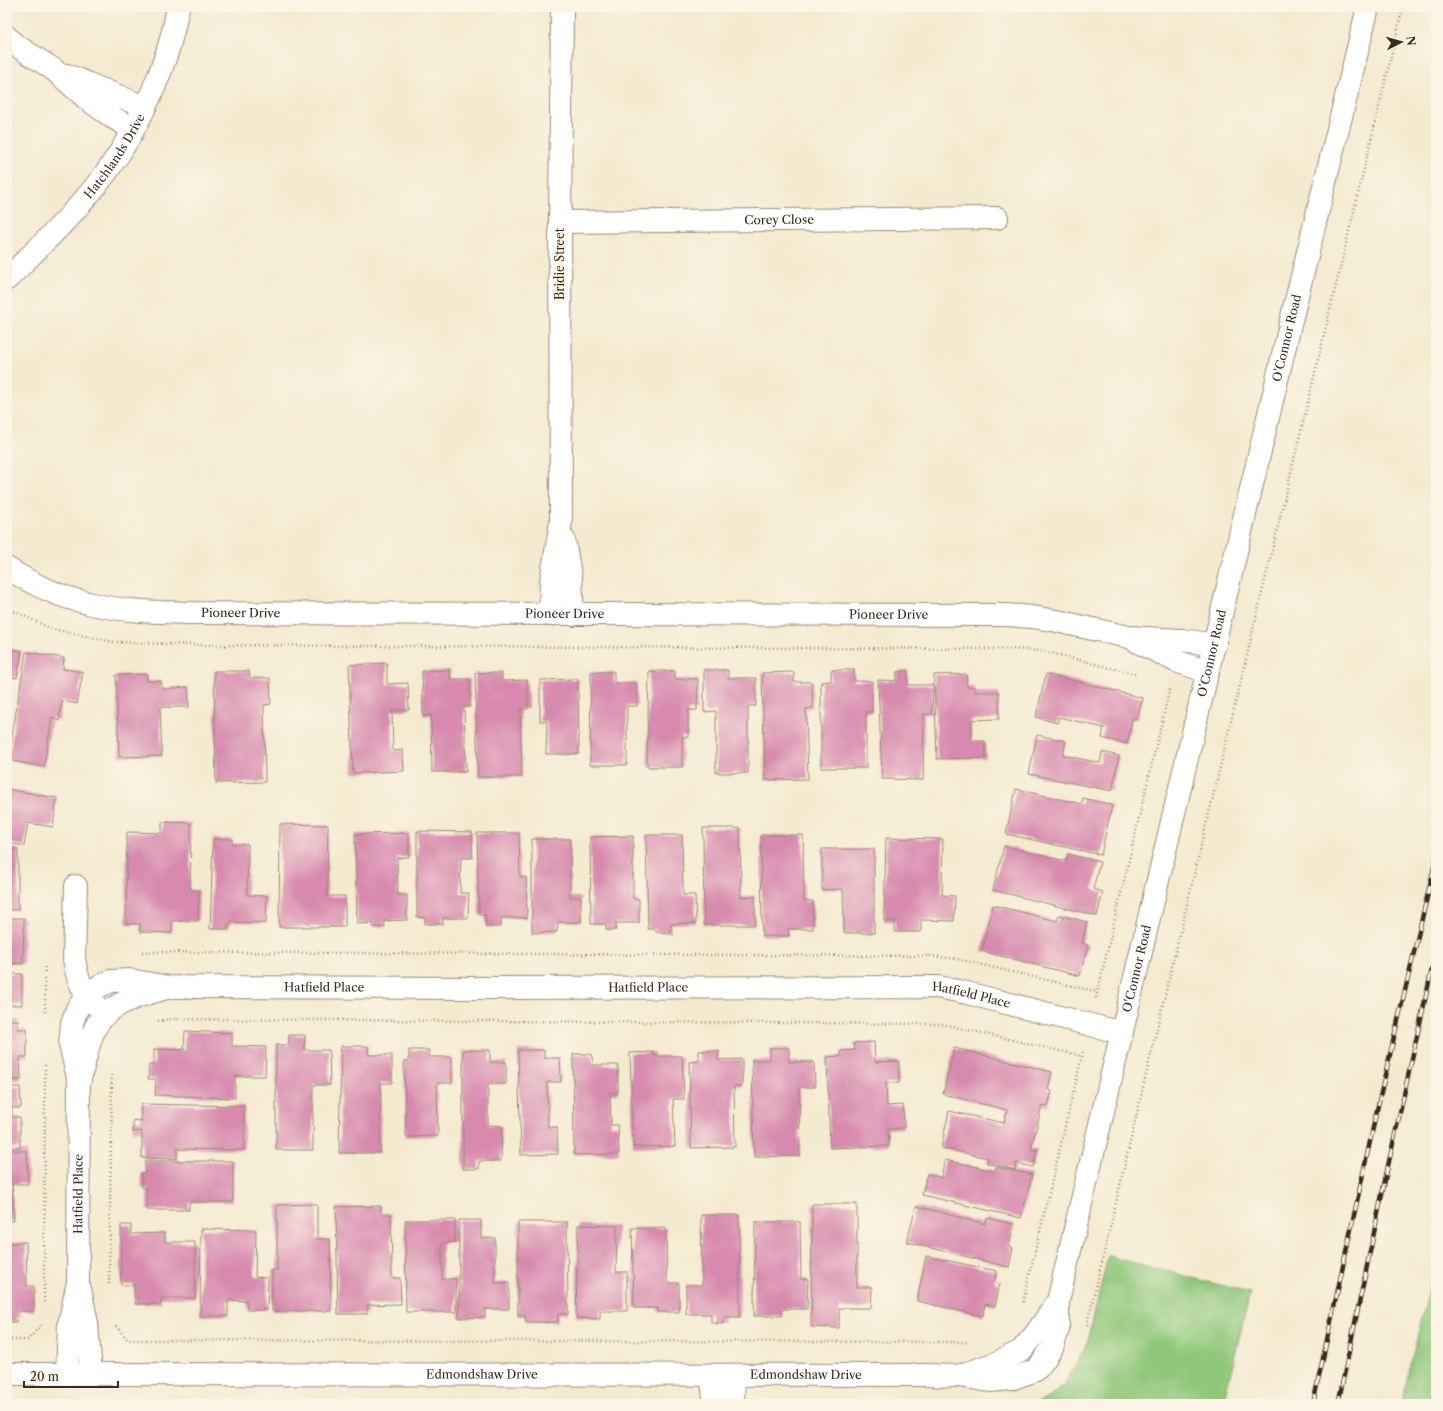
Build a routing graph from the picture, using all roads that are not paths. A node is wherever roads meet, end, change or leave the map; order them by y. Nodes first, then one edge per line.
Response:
1 (178, 7) edge
2 (562, 7) edge
3 (1368, 7) edge
4 (7, 37) edge
5 (53, 69) junction
6 (145, 107) junction
7 (133, 129) junction
8 (997, 218) dead end
9 (560, 222) junction
10 (7, 279) edge
11 (561, 522) junction
12 (7, 568) edge
13 (550, 614) junction
14 (573, 615) junction
15 (1128, 637) junction
16 (1215, 645) junction
17 (1208, 672) junction
18 (76, 886) dead end
19 (170, 987) junction
20 (88, 994) junction
21 (104, 1016) junction
22 (1122, 1033) junction
23 (79, 1082) junction
24 (78, 1282) junction
25 (1058, 1301) junction
26 (1021, 1351) joint
27 (1036, 1370) joint
28 (7, 1374) edge
29 (67, 1374) junction
30 (91, 1374) junction
31 (711, 1375) junction
32 (734, 1375) junction
33 (958, 1376) junction
34 (715, 1404) edge
35 (733, 1404) edge

1 - 6 street, Hatchlands Drive
2 - 9 street, Bridie Street
3 - 16 street, O'Connor Road
4 - 5 street
5 - 6 street
5 - 7 street
6 - 7 street, Hatchlands Drive
7 - 10 street, Hatchlands Drive
8 - 9 street, Corey Close
9 - 11 street, Bridie Street
11 - 13 street, Bridie Street
11 - 14 street, Bridie Street
12 - 13 street, Pioneer Drive
13 - 14 street, Pioneer Drive
14 - 15 street, Pioneer Drive
15 - 16 street, Pioneer Drive
15 - 17 street, Pioneer Drive
16 - 17 street, O'Connor Road
17 - 22 street, O'Connor Road
18 - 20 street
19 - 20 street, Hatfield Place
19 - 21 street, Hatfield Place
19 - 22 street, Hatfield Place
20 - 21 street
20 - 23 street, Hatfield Place
21 - 23 street, Hatfield Place
22 - 25 street, O'Connor Road
23 - 24 street, Hatfield Place
24 - 29 street, Hatfield Place
24 - 30 street, Hatfield Place
25 - 26 street, O'Connor Road
25 - 27 street, O'Connor Road
26 - 33 street, Edmondshaw Drive
27 - 33 street, Edmondshaw Drive
28 - 29 street, Edmondshaw Drive
29 - 30 street, Edmondshaw Drive
30 - 31 street, Edmondshaw Drive
31 - 32 street, Edmondshaw Drive
31 - 34 street
32 - 33 street, Edmondshaw Drive
32 - 35 street

